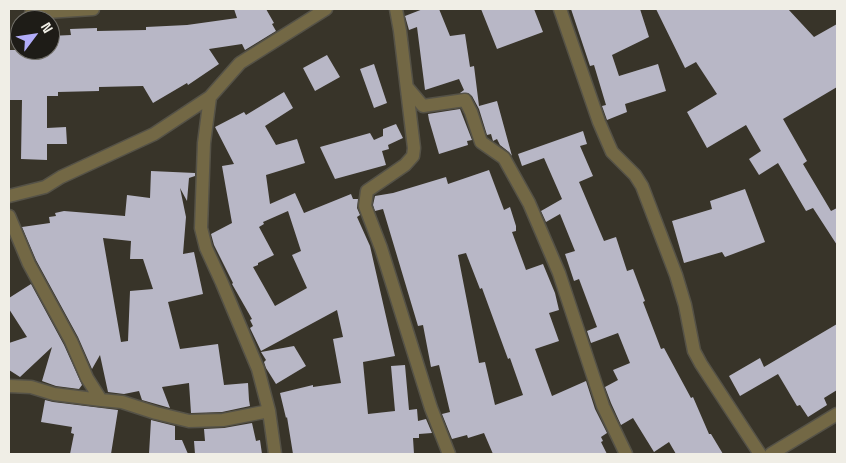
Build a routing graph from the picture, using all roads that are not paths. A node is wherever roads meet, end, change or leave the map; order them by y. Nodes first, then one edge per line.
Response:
1 (93, 9) edge
2 (326, 9) edge
3 (396, 9) edge
4 (560, 9) edge
5 (60, 12) edge
6 (407, 87) junction
7 (210, 97) junction
8 (9, 196) edge
9 (9, 216) edge
10 (9, 386) edge
11 (101, 400) junction
12 (269, 411) junction
13 (837, 414) edge
14 (275, 454) edge
15 (449, 454) edge
16 (626, 454) edge
17 (760, 454) edge
18 (771, 454) edge

1 - 5 street
2 - 7 street
3 - 6 street
4 - 17 street
6 - 15 street
6 - 16 street
7 - 8 street
7 - 12 street
9 - 11 street
10 - 11 street
11 - 12 street
12 - 14 street
13 - 18 street

